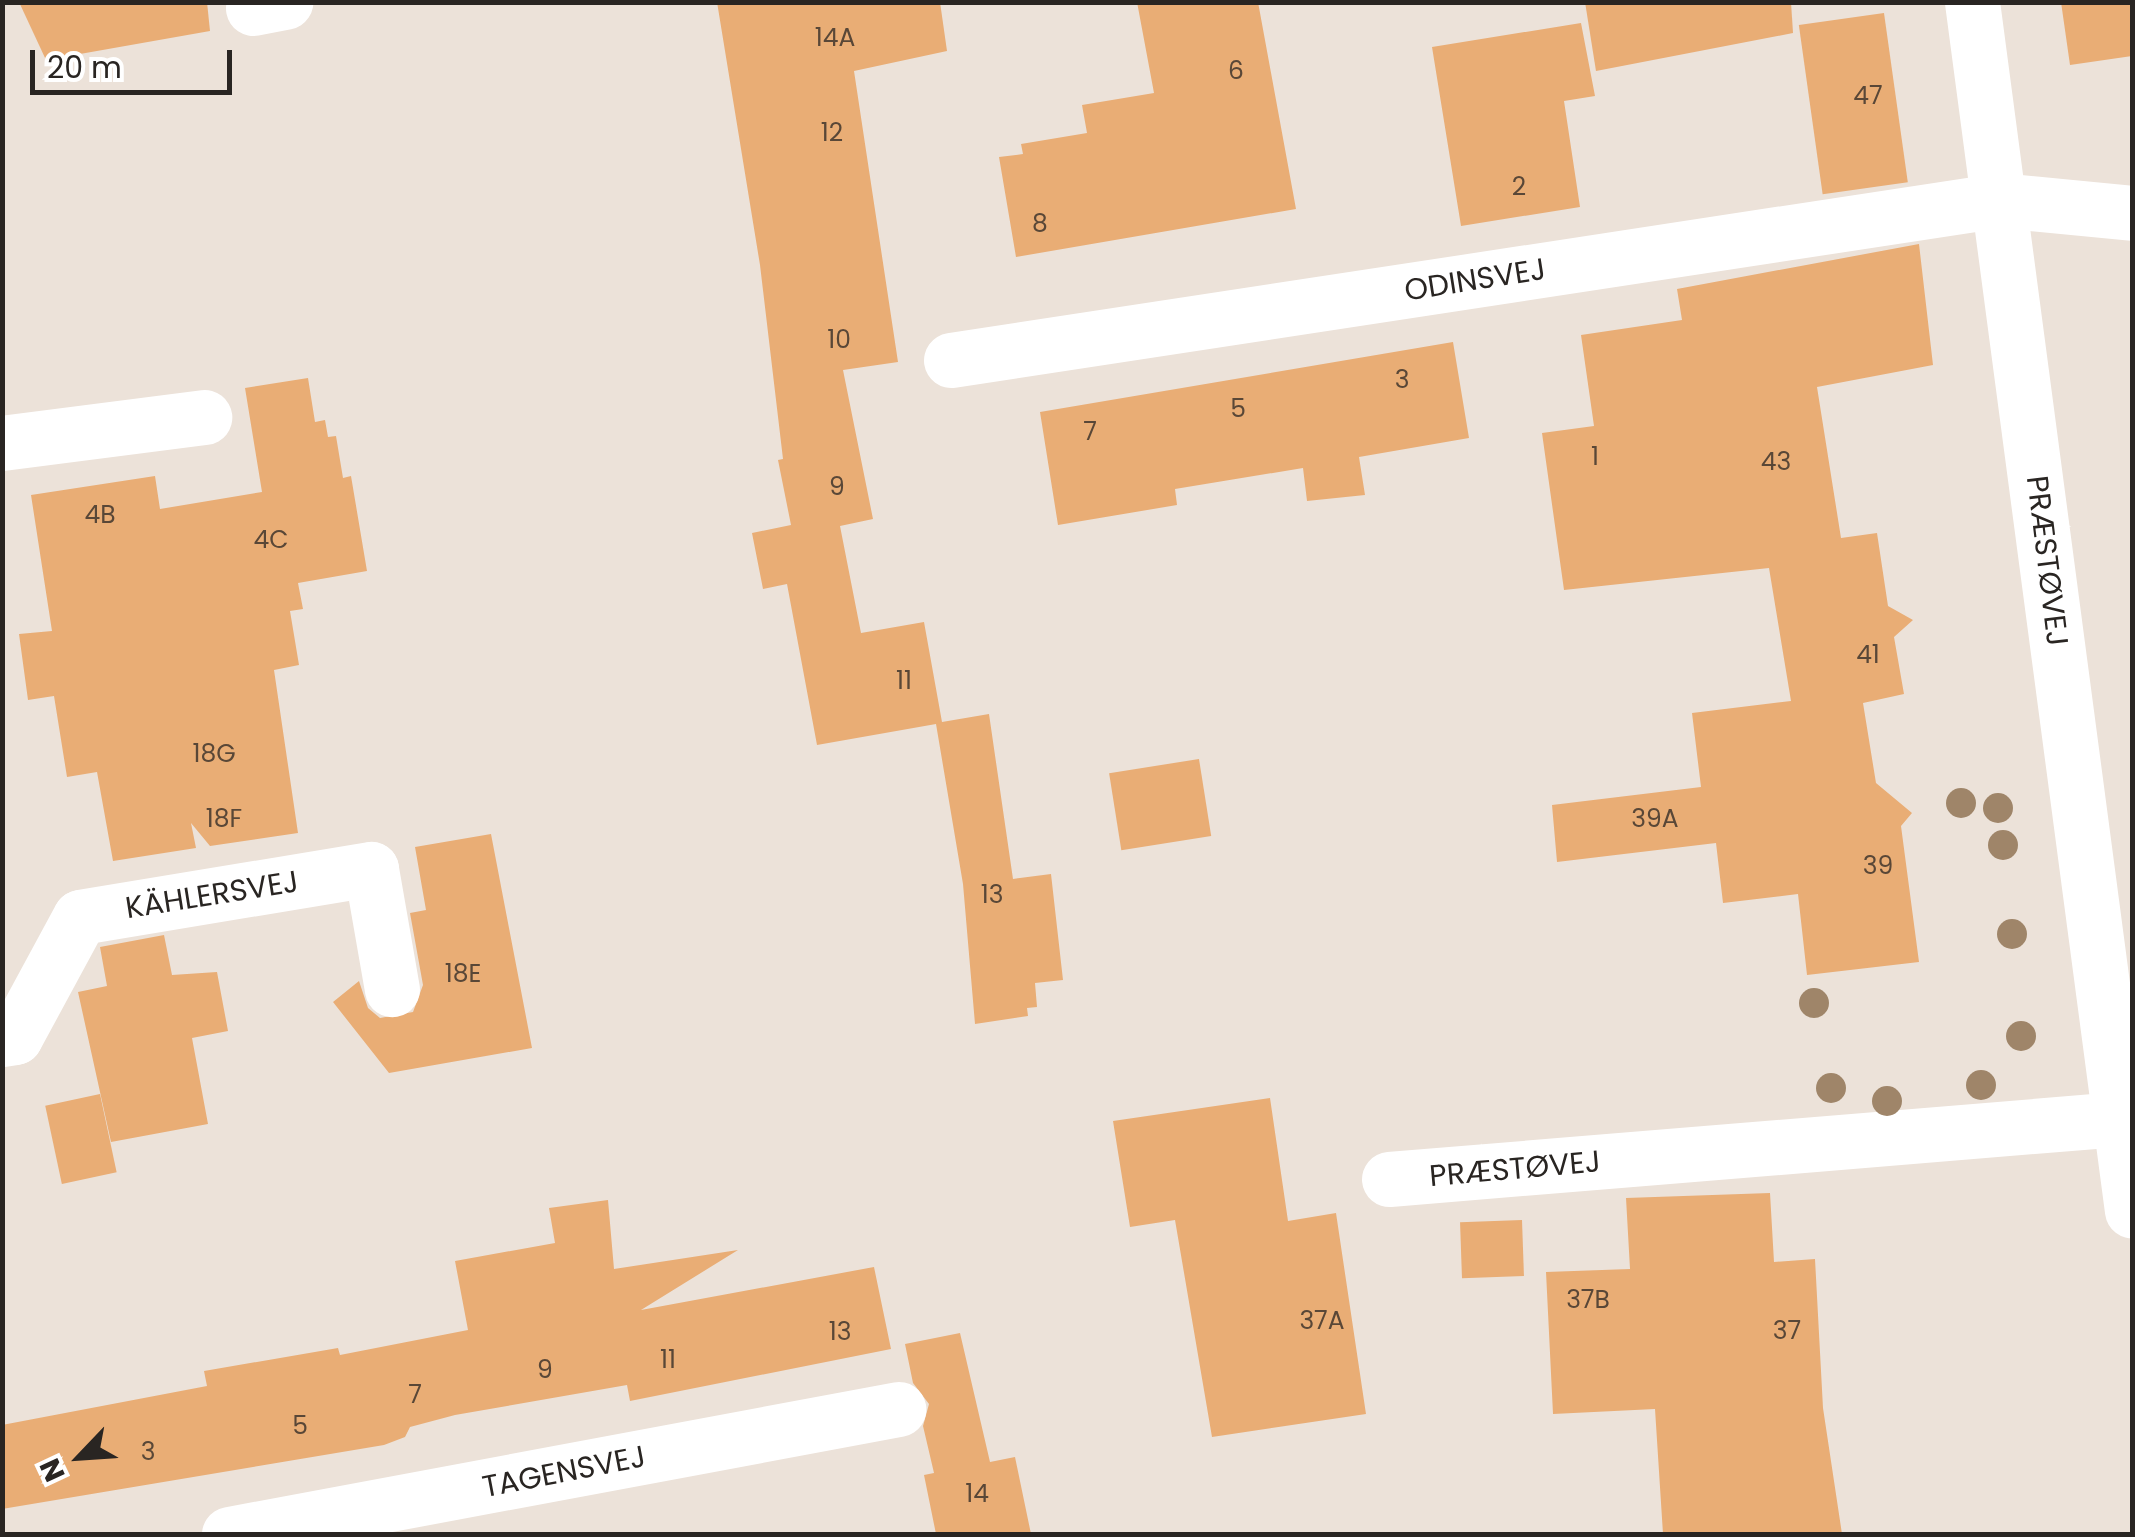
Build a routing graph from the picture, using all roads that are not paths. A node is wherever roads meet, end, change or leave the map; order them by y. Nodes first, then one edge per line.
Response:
1 (1972, 2) edge
2 (2000, 200) junction
3 (2132, 214) edge
4 (950, 360) dead end
5 (204, 417) dead end
6 (2, 443) edge
7 (392, 989) dead end
8 (2, 1038) edge
9 (2120, 1119) junction
10 (1389, 1180) dead end
11 (2132, 1210) edge
12 (898, 1410) dead end
13 (229, 1534) edge

1 - 2 street, PRÆSTØVEJ
2 - 3 street, ODINSVEJ
2 - 4 street, ODINSVEJ
2 - 9 street, PRÆSTØVEJ
5 - 6 street
7 - 8 street, KÄHLERSVEJ
9 - 10 street, PRÆSTØVEJ
9 - 11 street, PRÆSTØVEJ
12 - 13 street, TAGENSVEJ

